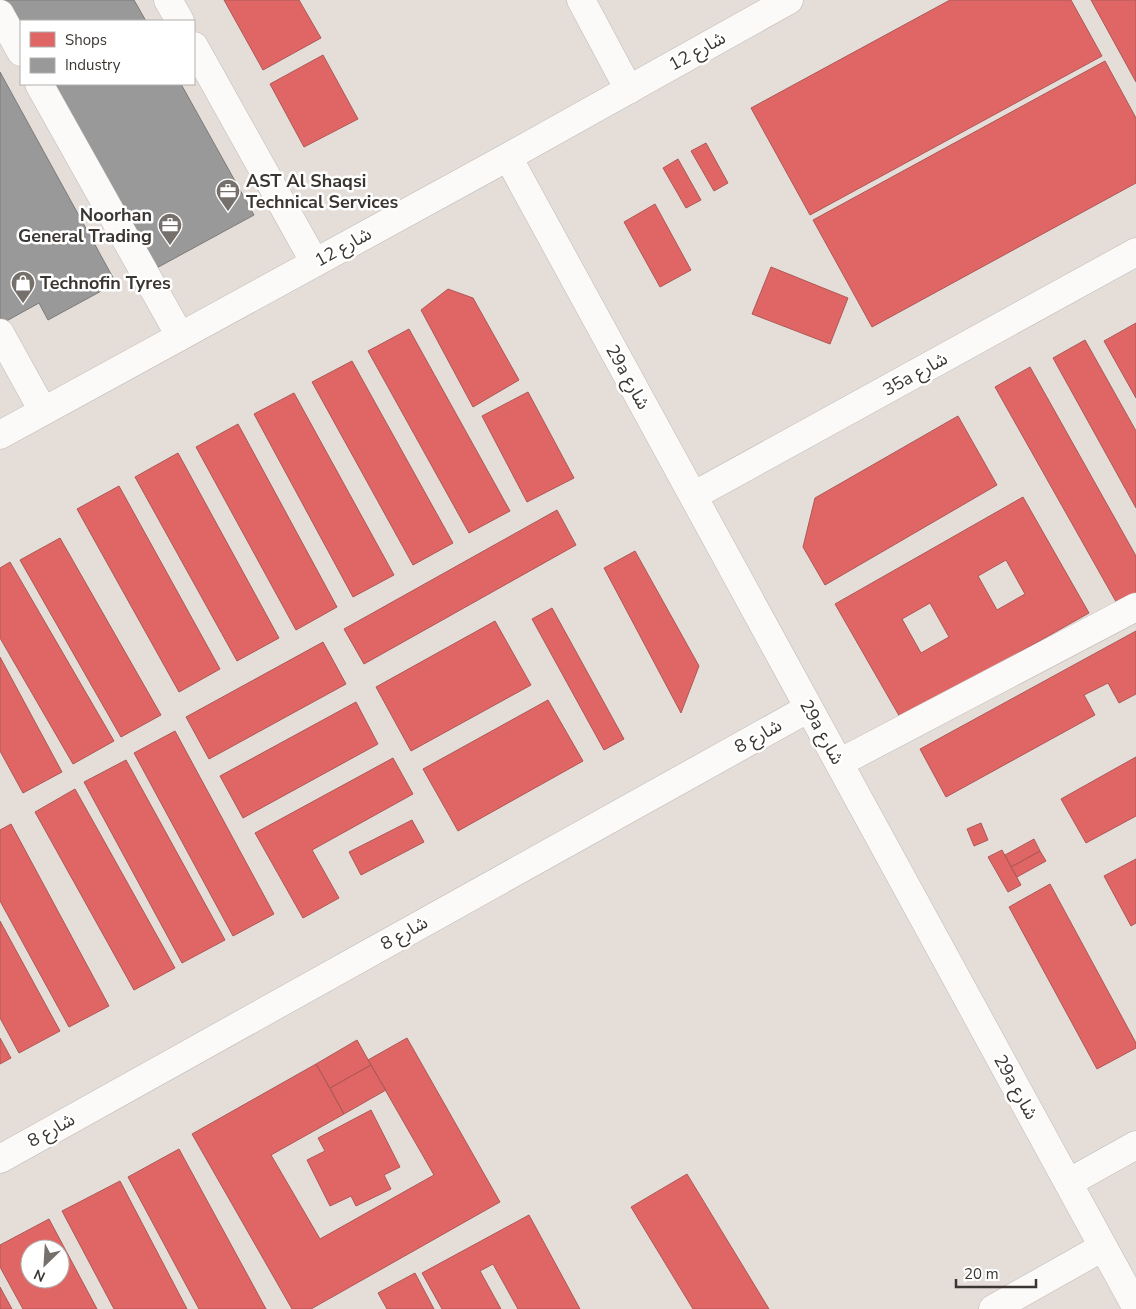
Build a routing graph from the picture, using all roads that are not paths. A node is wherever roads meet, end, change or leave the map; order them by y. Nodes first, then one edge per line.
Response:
1 (168, 0) edge
2 (581, 0) edge
3 (789, 0) edge
4 (0, 14) edge
5 (179, 20) edge
6 (195, 48) edge
7 (20, 50) edge
8 (40, 85) edge
9 (629, 90) junction
10 (508, 157) junction
11 (1136, 252) edge
12 (315, 263) junction
13 (0, 333) edge
14 (180, 336) junction
15 (43, 411) junction
16 (0, 435) edge
17 (693, 496) junction
18 (1136, 607) edge
19 (809, 708) junction
20 (839, 762) junction
21 (1136, 1145) edge
22 (0, 1159) edge
23 (1068, 1183) junction
24 (1103, 1247) junction
25 (1136, 1307) edge
26 (992, 1309) edge

1 - 5 street
2 - 9 street
3 - 9 street, شارع 12
4 - 7 street
6 - 12 street
8 - 14 street
9 - 10 street, شارع 12
10 - 12 street, شارع 12
10 - 17 street, 29a شارع
11 - 17 street, 35a شارع
12 - 14 street, شارع 12
13 - 15 street
14 - 15 street, شارع 12
15 - 16 street, شارع 12
17 - 19 street, 29a شارع
18 - 20 street
19 - 20 street, 29a شارع
19 - 22 street, شارع 8
20 - 23 street, 29a شارع
21 - 23 street
23 - 24 street, 29a شارع
24 - 25 street, 29a شارع
24 - 26 street

